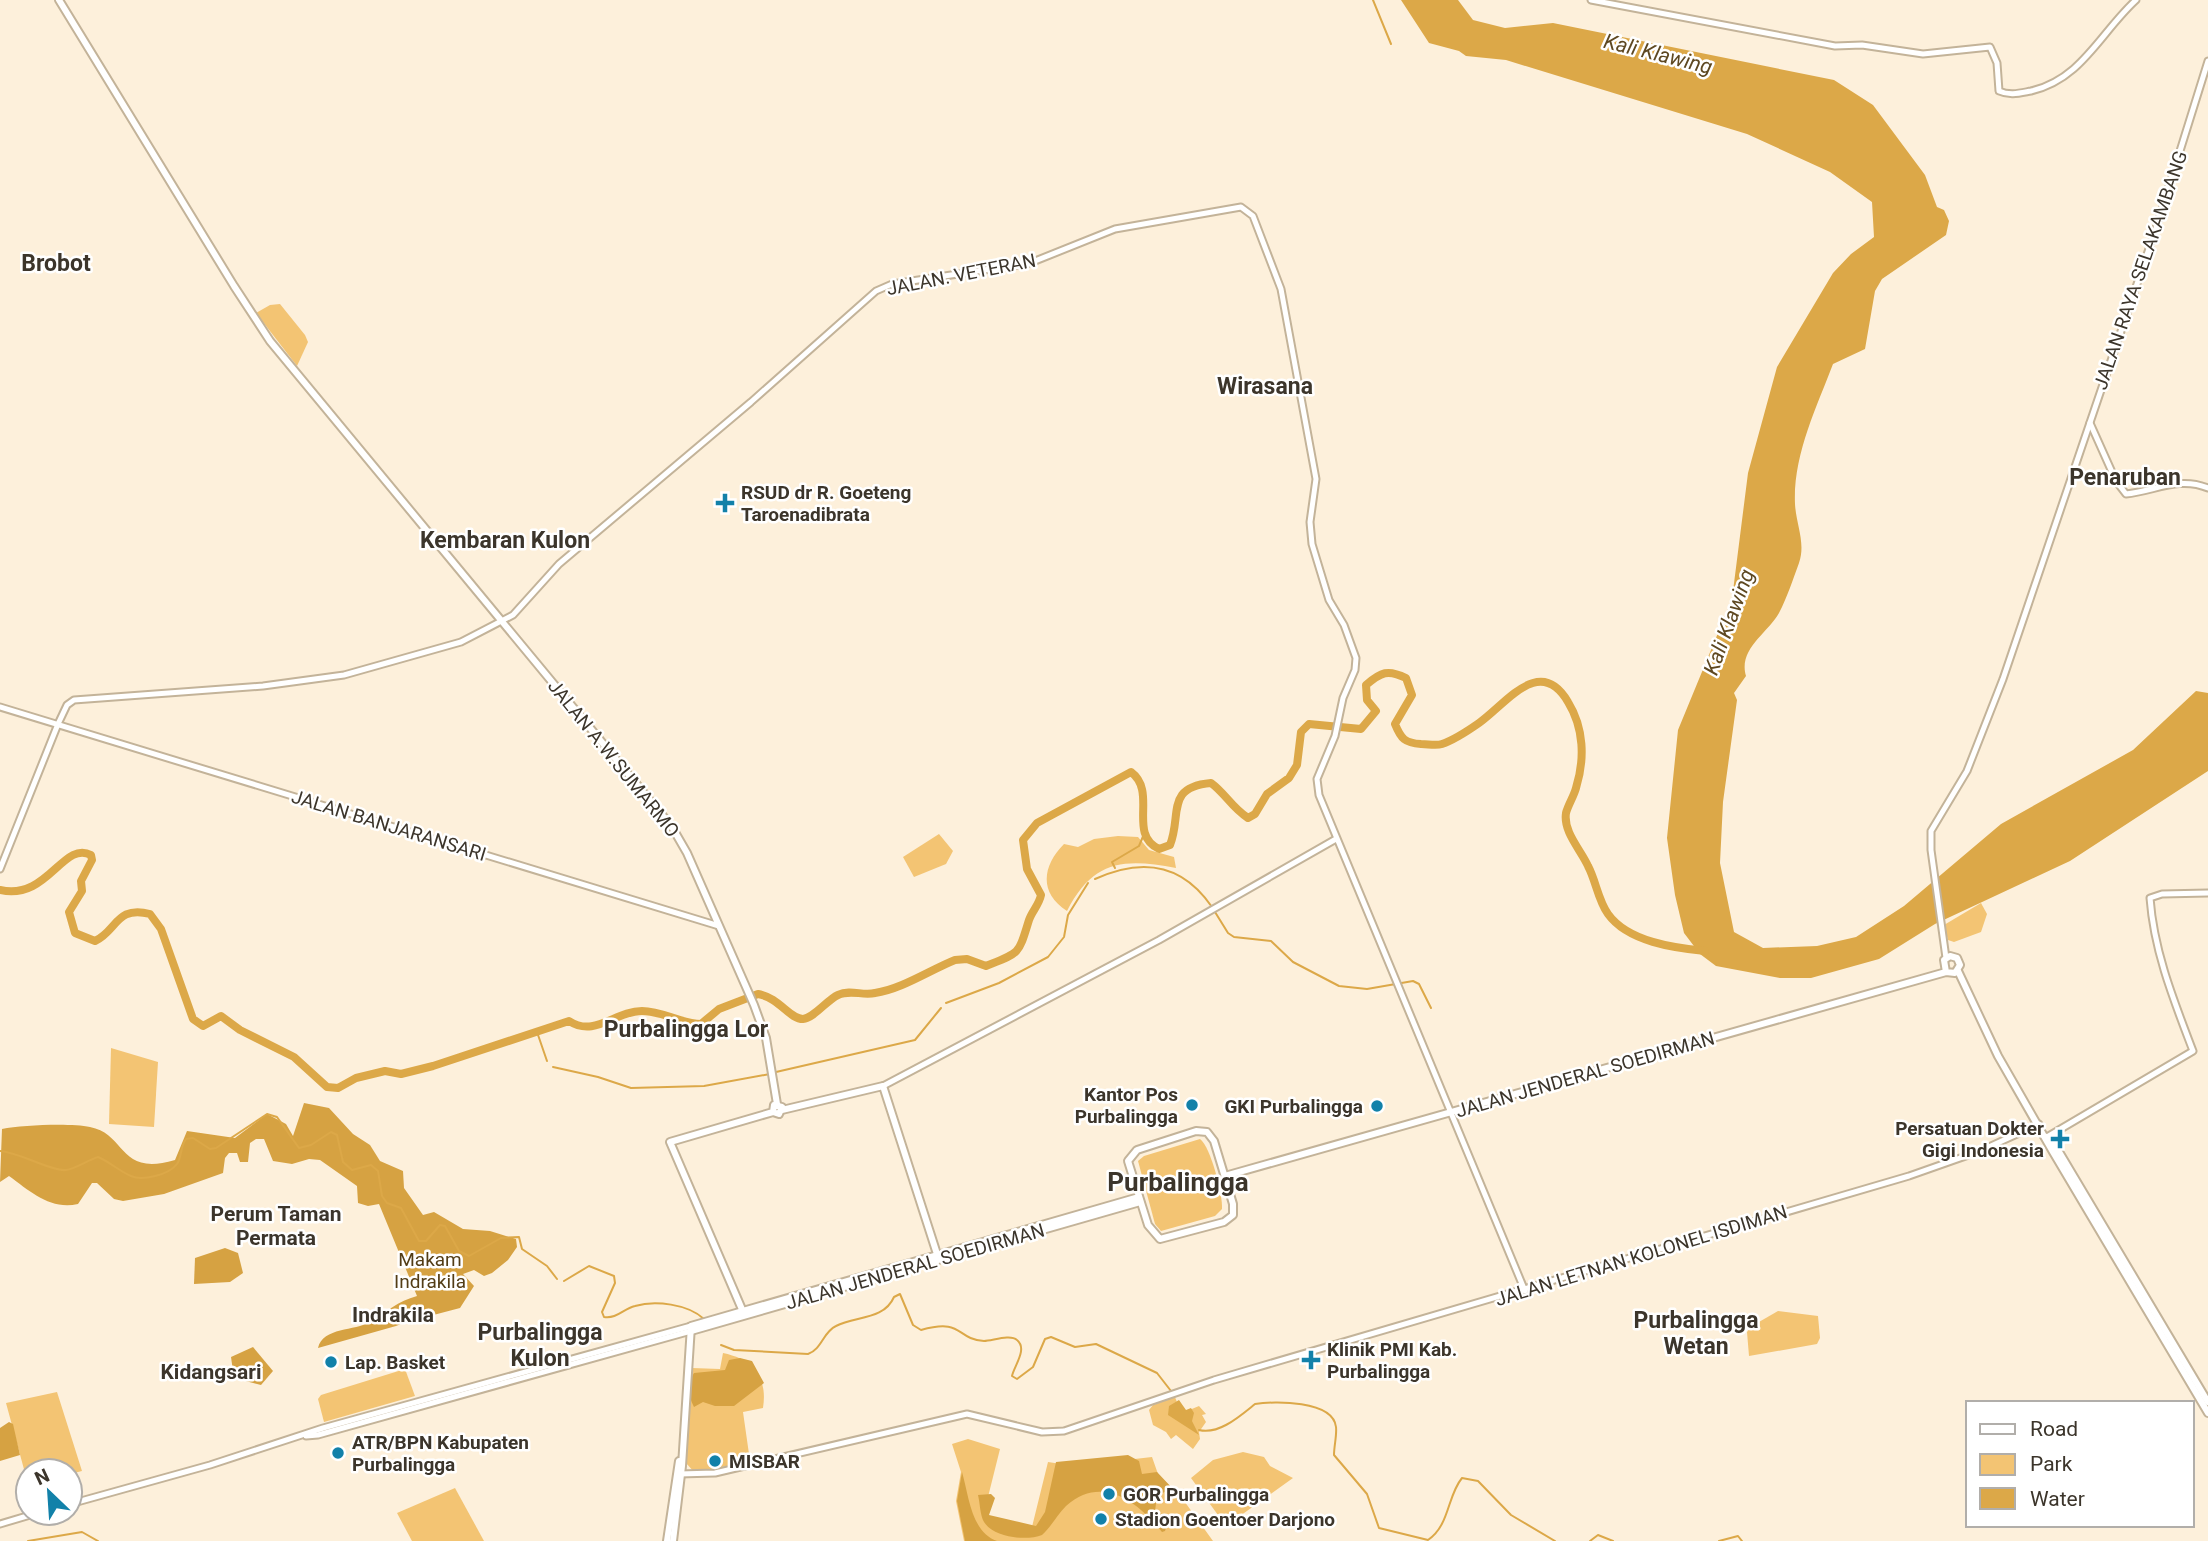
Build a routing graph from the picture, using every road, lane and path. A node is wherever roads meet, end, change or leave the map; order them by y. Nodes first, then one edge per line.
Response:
1 (59, 0) edge
2 (1591, 0) edge
3 (2136, 0) edge
4 (2208, 61) edge
5 (2090, 422) junction
6 (2208, 488) edge
7 (503, 620) junction
8 (0, 707) edge
9 (58, 724) junction
10 (1336, 839) junction
11 (0, 869) edge
12 (2208, 893) edge
13 (719, 926) junction
14 (1946, 958) junction
15 (1958, 971) junction
16 (1946, 972) junction
17 (883, 1086) junction
18 (776, 1104) junction
19 (782, 1110) junction
20 (773, 1112) junction
21 (1452, 1112) junction
22 (2039, 1124) junction
23 (2047, 1137) junction
24 (1224, 1176) junction
25 (1139, 1199) junction
26 (2102, 1230) junction
27 (937, 1254) junction
28 (1525, 1291) junction
29 (744, 1313) junction
30 (691, 1328) junction
31 (2208, 1402) edge
32 (2208, 1413) edge
33 (679, 1474) junction
34 (84, 1500) edge
35 (667, 1541) edge
36 (673, 1541) edge

1 - 7 main road, JALAN A.W.SUMARMO
2 - 3 street
4 - 5 street, JALAN RAYA SELAKAMBANG
5 - 6 street
5 - 14 street, JALAN RAYA SELAKAMBANG
7 - 9 street, JALAN. VETERAN
7 - 10 street, JALAN. VETERAN
7 - 13 main road, JALAN A.W.SUMARMO
8 - 9 street, JALAN BANJARANSARI
9 - 11 street, JALAN. VETERAN
9 - 13 street, JALAN BANJARANSARI
10 - 17 street
10 - 21 street
12 - 23 street
13 - 18 main road, JALAN A.W.SUMARMO
14 - 15 main road
14 - 16 main road
15 - 16 main road
15 - 22 main road
16 - 21 main road, JALAN JENDERAL SOEDIRMAN
17 - 19 main road
17 - 27 main road
18 - 19 main road
18 - 20 main road
19 - 20 main road
20 - 29 main road
21 - 24 main road, JALAN JENDERAL SOEDIRMAN
21 - 28 street
22 - 23 main road
22 - 28 street, JALAN LETNAN KOLONEL ISDIMAN
23 - 26 main road
24 - 25 main road
24 - 25 main road
25 - 27 main road, JALAN JENDERAL SOEDIRMAN
25 - 29 main road, JALAN JENDERAL SOEDIRMAN
26 - 31 main road
26 - 32 main road
27 - 29 main road, JALAN JENDERAL SOEDIRMAN
28 - 33 street, JALAN LETNAN KOLONEL ISDIMAN
29 - 30 main road, JALAN JENDERAL SOEDIRMAN
30 - 33 main road
30 - 34 street
33 - 35 main road
33 - 36 main road

